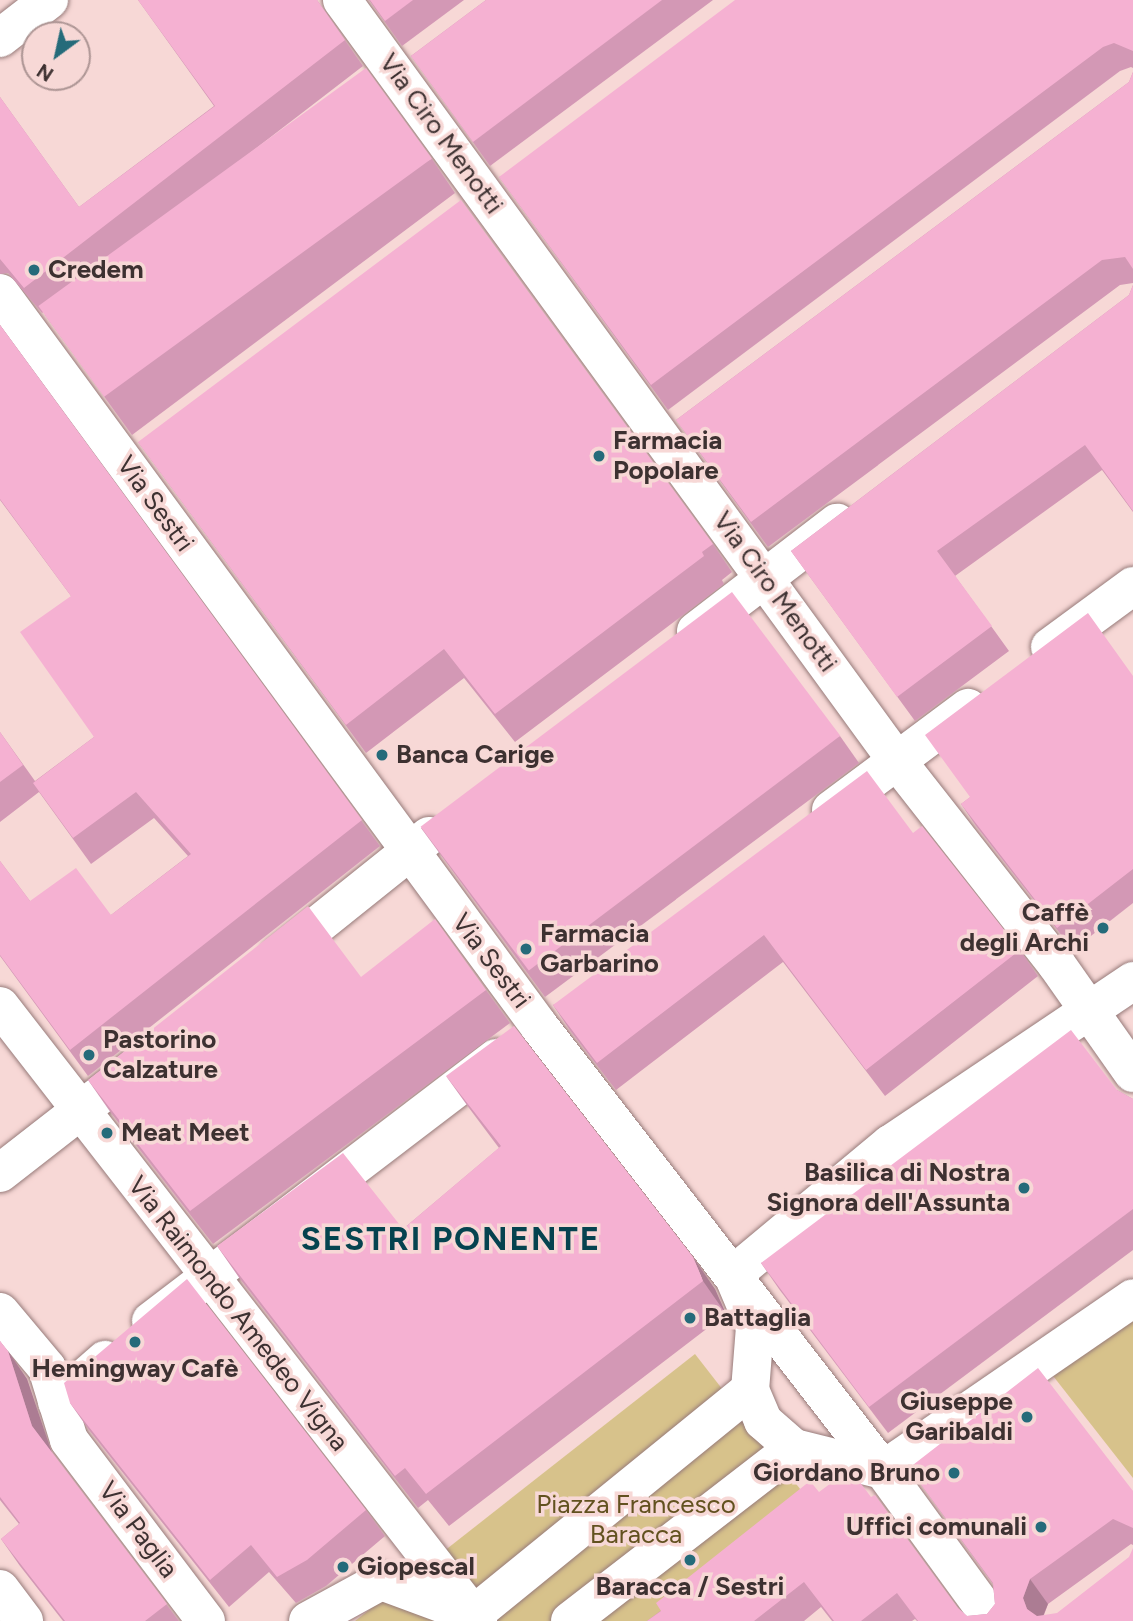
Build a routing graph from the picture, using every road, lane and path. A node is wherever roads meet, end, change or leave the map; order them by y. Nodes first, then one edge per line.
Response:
1 (49, 0) edge
2 (342, 0) edge
3 (0, 38) edge
4 (409, 64) junction
5 (362, 95) edge
6 (499, 187) junction
7 (454, 221) edge
8 (0, 293) edge
9 (70, 319) edge
10 (37, 344) junction
11 (160, 441) edge
12 (127, 466) junction
13 (865, 502) edge
14 (765, 578) junction
15 (1133, 586) edge
16 (668, 652) edge
17 (897, 761) junction
18 (460, 812) edge
19 (807, 827) edge
20 (411, 853) junction
21 (255, 975) edge
22 (1133, 981) edge
23 (573, 1001) edge
24 (1133, 1005) edge
25 (0, 1006) edge
26 (1088, 1011) junction
27 (539, 1026) junction
28 (167, 1043) edge
29 (1133, 1073) edge
30 (78, 1111) junction
31 (0, 1173) edge
32 (208, 1275) junction
33 (733, 1275) junction
34 (1133, 1298) edge
35 (0, 1312) edge
36 (750, 1390) junction
37 (57, 1402) junction
38 (794, 1448) junction
39 (883, 1470) junction
40 (0, 1589) edge
41 (330, 1616) edge
42 (475, 1618) edge
43 (24, 1621) edge
44 (206, 1621) edge
45 (570, 1621) edge
46 (993, 1621) edge

1 - 3 street
2 - 4 street, Via Ciro Menotti
4 - 5 street
4 - 6 street, Via Ciro Menotti
6 - 7 street
6 - 14 street, Via Ciro Menotti
8 - 10 street, Via Sestri
9 - 10 street
10 - 12 street, Via Sestri
11 - 12 street
12 - 20 street, Via Sestri
13 - 14 street
14 - 16 street
14 - 17 street, Via Ciro Menotti
15 - 17 street
17 - 19 street
17 - 26 street, Via Ciro Menotti
18 - 20 street
20 - 21 street
20 - 27 street, Via Sestri
22 - 26 street
23 - 27 street
24 - 26 street
25 - 30 street, Via Raimondo Amedeo Vigna
26 - 29 street, Via Ciro Menotti
26 - 33 street
27 - 32 street
27 - 33 street, Via Sestri
28 - 30 street
30 - 31 street
30 - 32 street, Via Raimondo Amedeo Vigna
32 - 37 street
32 - 42 street, Via Raimondo Amedeo Vigna
33 - 36 street
33 - 39 street, Via Sestri
34 - 39 street
35 - 37 street, Via Paglia
36 - 38 street
36 - 42 street
37 - 44 street, Via Paglia
38 - 39 street
38 - 45 street
39 - 46 street, Via Sestri
40 - 43 street
41 - 42 street

